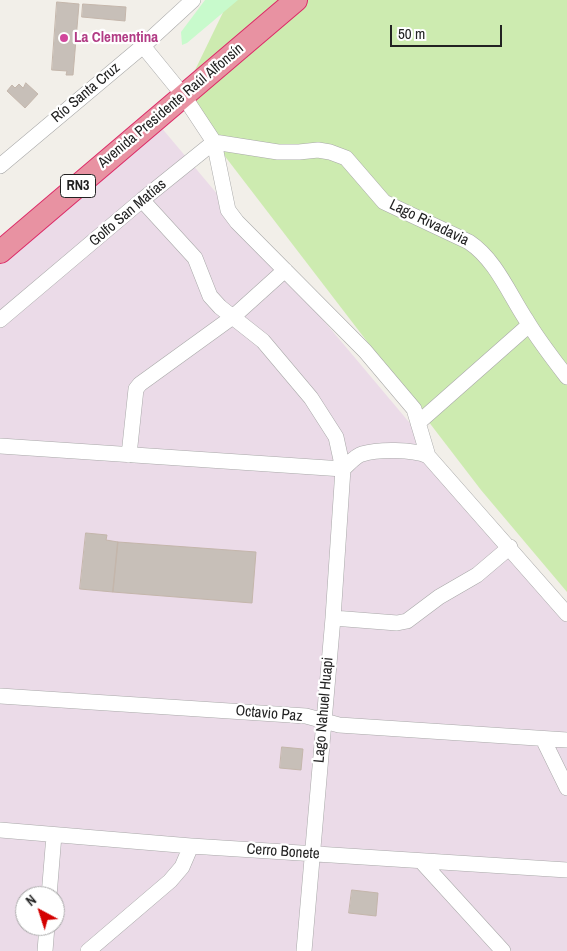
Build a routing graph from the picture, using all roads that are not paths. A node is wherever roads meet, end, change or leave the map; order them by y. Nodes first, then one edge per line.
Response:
1 (194, 0) edge
2 (296, 0) edge
3 (143, 46) junction
4 (183, 95) junction
5 (214, 142) junction
6 (0, 166) edge
7 (142, 200) junction
8 (3, 243) edge
9 (284, 270) junction
10 (234, 316) junction
11 (0, 320) edge
12 (529, 325) junction
13 (567, 378) edge
14 (418, 423) junction
15 (0, 446) edge
16 (129, 455) junction
17 (428, 456) junction
18 (343, 469) junction
19 (510, 547) junction
20 (567, 614) edge
21 (333, 618) junction
22 (0, 696) edge
23 (323, 722) junction
24 (544, 739) junction
25 (567, 740) edge
26 (567, 788) edge
27 (0, 830) edge
28 (54, 835) junction
29 (191, 846) junction
30 (312, 854) junction
31 (421, 861) junction
32 (567, 870) edge
33 (50, 886) edge
34 (46, 936) edge
35 (45, 951) edge
36 (88, 951) edge
37 (304, 951) edge
38 (503, 951) edge

1 - 3 street, Río Santa Cruz
2 - 4 highway, Avenida Presidente Raúl Alfonsín / RN3
3 - 4 street
3 - 6 street, Río Santa Cruz
4 - 5 street
4 - 8 highway, Avenida Presidente Raúl Alfonsín / RN3
5 - 7 street, Golfo San Matías
5 - 9 street
5 - 12 street, Lago Rivadavia
7 - 10 street, Lago Nahuel Huapi
7 - 11 street, Golfo San Matías
9 - 10 street
9 - 14 street
10 - 16 street
10 - 18 street, Lago Nahuel Huapi
12 - 13 street, Lago Rivadavia
12 - 14 street
14 - 17 street
15 - 16 street
16 - 18 street
17 - 18 street
17 - 19 street
18 - 21 street, Lago Nahuel Huapi
19 - 20 street
19 - 21 street
21 - 23 street, Lago Nahuel Huapi
22 - 23 street, Octavio Paz
23 - 24 street, Octavio Paz
23 - 30 street, Lago Nahuel Huapi
24 - 25 street, Octavio Paz
24 - 26 street
27 - 28 street, Cerro Bonete
28 - 29 street, Cerro Bonete
28 - 33 street
29 - 30 street, Cerro Bonete
29 - 36 street
30 - 31 street, Cerro Bonete
30 - 37 street, Lago Nahuel Huapi
31 - 32 street, Cerro Bonete
31 - 38 street
34 - 35 street

